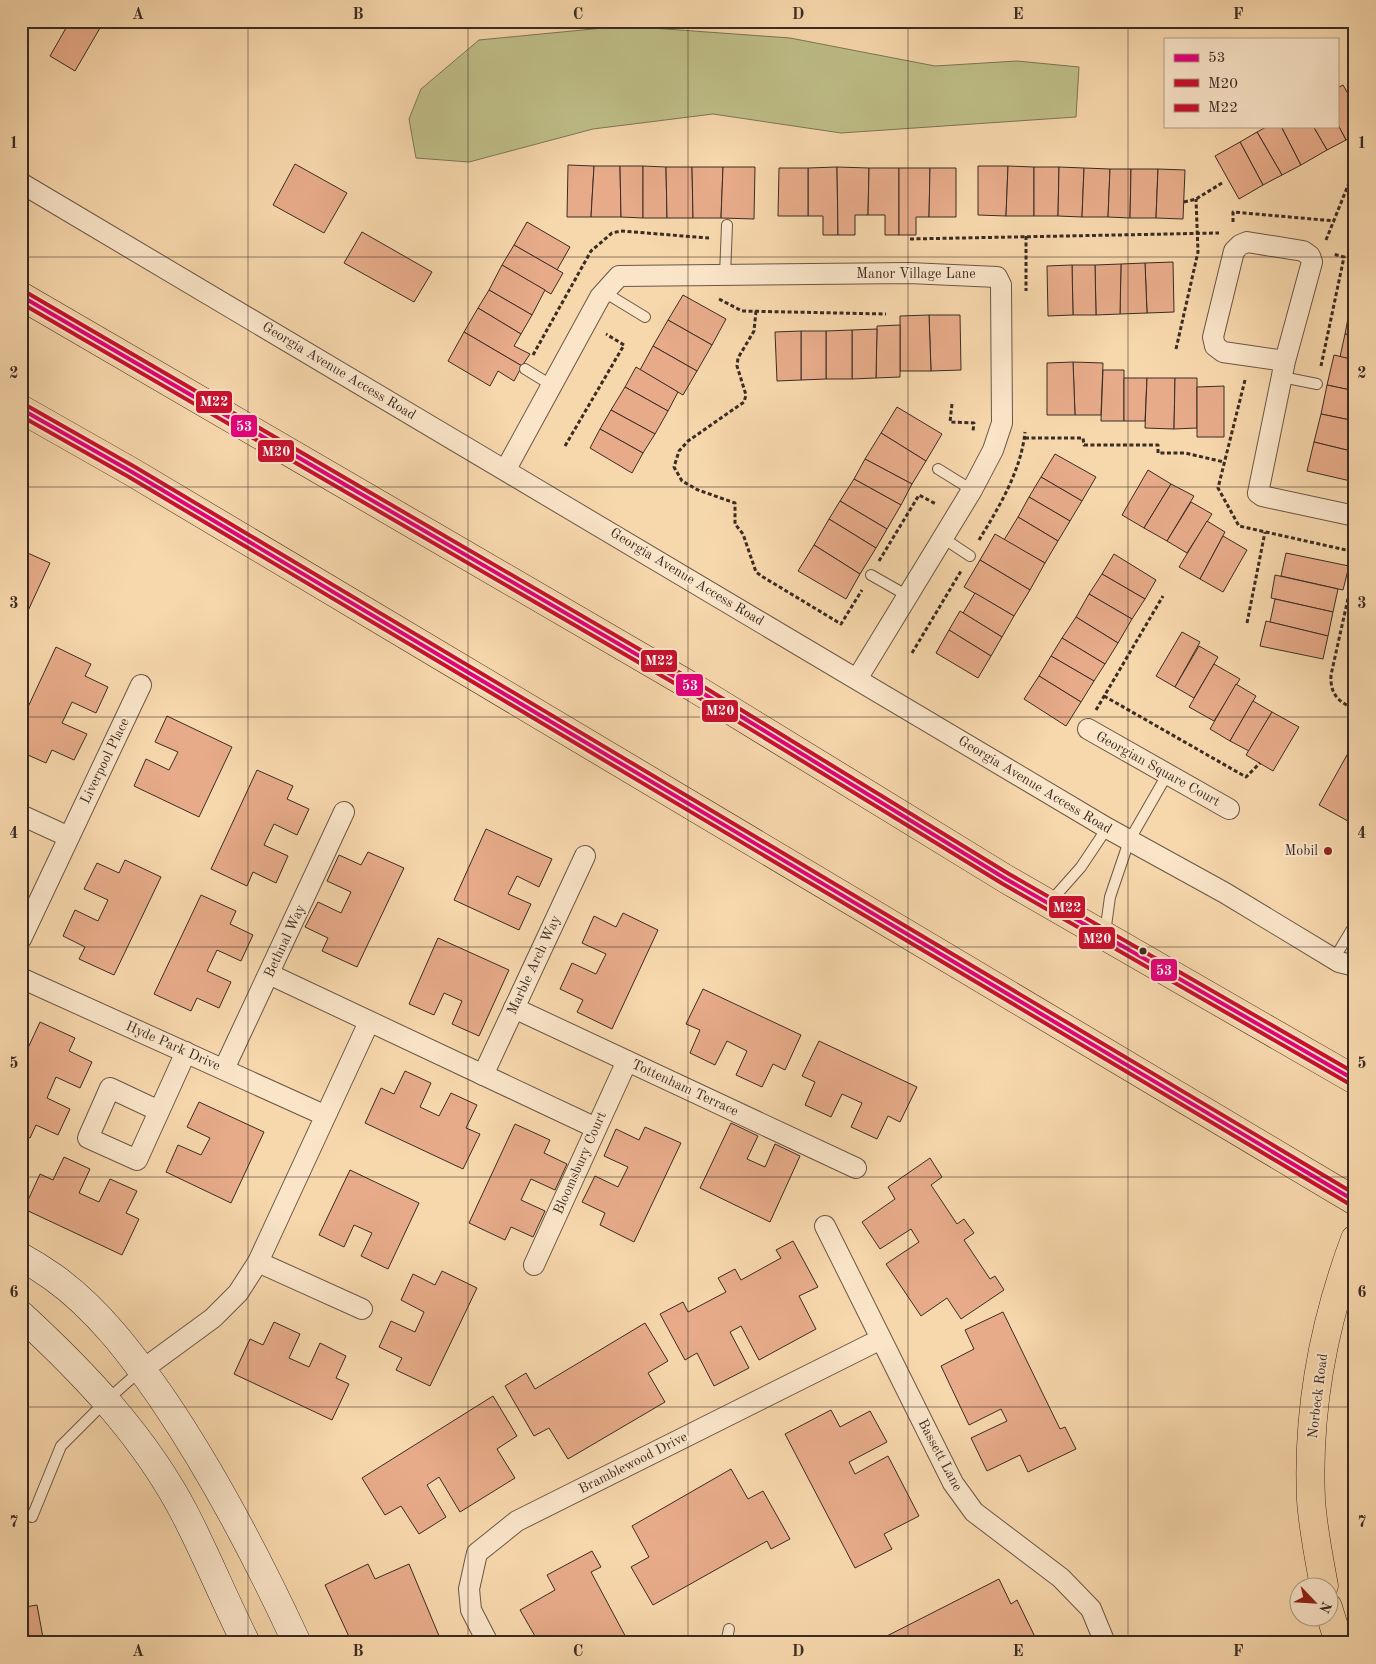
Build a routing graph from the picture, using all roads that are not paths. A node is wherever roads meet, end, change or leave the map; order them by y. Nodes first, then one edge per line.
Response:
1 (21, 183) edge
2 (727, 225) dead end
3 (725, 275) junction
4 (604, 292) junction
5 (21, 296) edge
6 (645, 317) dead end
7 (525, 369) dead end
8 (1284, 369) junction
9 (1317, 384) dead end
10 (552, 385) junction
11 (21, 409) edge
12 (506, 469) junction
13 (938, 469) dead end
14 (972, 490) junction
15 (1355, 516) edge
16 (943, 538) junction
17 (970, 556) dead end
18 (871, 575) road end
19 (908, 596) junction
20 (857, 679) junction
21 (142, 685) dead end
22 (1089, 720) road end
23 (1168, 773) junction
24 (1229, 809) dead end
25 (344, 812) dead end
26 (21, 815) edge
27 (1107, 828) junction
28 (69, 837) junction
29 (1129, 841) junction
30 (585, 856) dead end
31 (1049, 903) junction
32 (1355, 924) edge
33 (1104, 935) junction
34 (21, 939) edge
35 (1334, 959) junction
36 (1355, 966) edge
37 (269, 974) junction
38 (21, 978) edge
39 (514, 1008) junction
40 (369, 1022) junction
41 (186, 1052) junction
42 (627, 1061) junction
43 (224, 1069) junction
44 (483, 1075) junction
45 (1355, 1080) edge
46 (159, 1111) dead end
47 (324, 1115) junction
48 (596, 1128) junction
49 (856, 1168) dead end
50 (1355, 1201) edge
51 (825, 1226) dead end
52 (1355, 1239) edge
53 (21, 1257) edge
54 (258, 1262) junction
55 (534, 1265) dead end
56 (362, 1309) dead end
57 (21, 1315) edge
58 (881, 1339) junction
59 (142, 1370) junction
60 (107, 1400) junction
61 (21, 1512) edge
62 (1322, 1576) edge
63 (1334, 1626) edge
64 (729, 1629) dead end
65 (246, 1643) edge
66 (297, 1643) edge
67 (488, 1643) edge
68 (726, 1643) edge
69 (1105, 1643) edge
70 (1339, 1643) edge

1 - 12 street, Georgia Avenue Access Road
2 - 3 lane
3 - 4 street, Manor Village Lane
3 - 14 street, Manor Village Lane
4 - 6 lane
4 - 10 street, Manor Village Lane
5 - 31 main road
7 - 10 lane
8 - 8 street
8 - 9 lane
8 - 15 street
10 - 12 street, Manor Village Lane
11 - 50 main road
12 - 20 street, Georgia Avenue Access Road
13 - 14 lane
14 - 16 street, Manor Village Lane
16 - 17 lane
16 - 19 street, Manor Village Lane
18 - 19 lane
19 - 20 street, Manor Village Lane
20 - 27 street, Georgia Avenue Access Road
21 - 28 street, Liverpool Place
22 - 23 street, Georgian Square Court
23 - 24 street, Georgian Square Court
23 - 29 lane
25 - 37 street, Bethnal Way
26 - 28 street
27 - 29 street, Georgia Avenue Access Road
27 - 31 lane
28 - 34 street
29 - 33 lane
29 - 35 street, Georgia Avenue Access Road
30 - 39 street, Marble Arch Way
31 - 33 main road
32 - 35 lane
33 - 45 main road
35 - 36 street, Georgia Avenue Access Road
37 - 40 street
37 - 43 street, Bethnal Way
38 - 41 street, Hyde Park Drive
39 - 42 street, Tottenham Terrace
39 - 44 street, Marble Arch Way
40 - 44 street
40 - 47 street
41 - 43 street, Hyde Park Drive
41 - 46 street
42 - 48 street, Bloomsbury Court
42 - 49 street, Tottenham Terrace
43 - 47 street, Hyde Park Drive
44 - 48 street
47 - 54 street
48 - 55 street, Bloomsbury Court
51 - 58 street, Bassett Lane
52 - 62 main road, Norbeck Road
53 - 59 street
54 - 56 street
54 - 59 street
57 - 60 street
58 - 67 street, Bramblewood Drive
58 - 69 street, Bassett Lane
59 - 60 lane
59 - 66 street
60 - 61 lane
60 - 65 street
63 - 70 main road
64 - 68 lane

